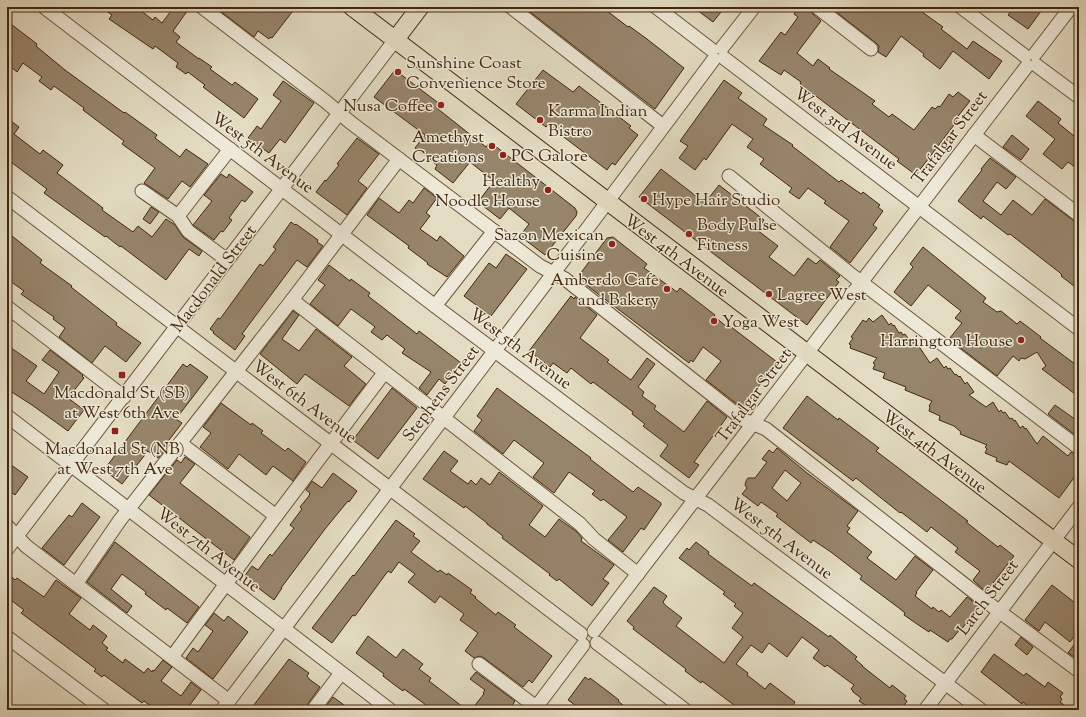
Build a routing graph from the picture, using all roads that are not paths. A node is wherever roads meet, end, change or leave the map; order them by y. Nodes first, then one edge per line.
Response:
1 (44, 7) edge
2 (202, 7) edge
3 (352, 7) edge
4 (420, 7) edge
5 (511, 7) edge
6 (754, 7) edge
7 (817, 7) edge
8 (961, 7) edge
9 (1071, 7) edge
10 (661, 9) edge
11 (395, 40) junction
12 (871, 49) dead end
13 (718, 54) junction
14 (1031, 60) junction
15 (1079, 97) edge
16 (339, 113) junction
17 (663, 126) junction
18 (974, 135) junction
19 (230, 149) junction
20 (399, 159) junction
21 (729, 176) dead end
22 (282, 188) junction
23 (142, 191) dead end
24 (7, 197) edge
25 (607, 202) junction
26 (919, 207) junction
27 (1079, 215) edge
28 (178, 216) junction
29 (494, 231) junction
30 (342, 234) junction
31 (227, 260) junction
32 (553, 274) junction
33 (861, 282) junction
34 (292, 300) junction
35 (435, 306) junction
36 (7, 307) edge
37 (176, 327) junction
38 (1079, 329) edge
39 (495, 351) junction
40 (807, 354) junction
41 (236, 371) junction
42 (384, 373) junction
43 (124, 397) junction
44 (7, 416) edge
45 (443, 419) junction
46 (754, 423) junction
47 (331, 442) junction
48 (180, 443) junction
49 (1079, 448) edge
50 (71, 465) junction
51 (391, 488) junction
52 (696, 498) junction
53 (1079, 507) edge
54 (129, 509) junction
55 (276, 516) junction
56 (7, 526) edge
57 (17, 536) junction
58 (1053, 541) junction
59 (7, 549) edge
60 (1079, 560) edge
61 (638, 574) junction
62 (76, 584) junction
63 (226, 584) junction
64 (999, 611) junction
65 (284, 629) junction
66 (7, 637) edge
67 (596, 637) junction
68 (582, 640) junction
69 (172, 657) junction
70 (479, 664) dead end
71 (1079, 671) edge
72 (341, 673) junction
73 (945, 683) junction
74 (226, 705) edge
75 (535, 708) edge
76 (104, 710) edge
77 (313, 710) edge
78 (390, 710) edge
79 (685, 710) edge
80 (924, 710) edge
81 (981, 710) edge

1 - 19 street, West 5th Avenue
2 - 16 street
3 - 11 main road, West 4th Avenue
4 - 11 main road, Macdonald Street
5 - 17 street
6 - 13 street, Stephens Street
7 - 12 street
8 - 14 street
9 - 14 street, Trafalgar Street
10 - 13 street, West 3rd Avenue
11 - 16 street, Macdonald Street
11 - 25 main road, West 4th Avenue
13 - 17 street, Stephens Street
13 - 26 street, West 3rd Avenue
14 - 15 street
14 - 18 street, Trafalgar Street
16 - 20 street
16 - 22 street, Macdonald Street
17 - 25 street, Stephens Street
18 - 26 street, Trafalgar Street
18 - 27 street
19 - 22 street, West 5th Avenue
19 - 28 street
20 - 29 street
20 - 30 street
21 - 33 street
22 - 30 street, West 5th Avenue
22 - 31 street, Macdonald Street
23 - 28 street
24 - 37 street, West 6th Avenue
25 - 32 street, Stephens Street
25 - 40 main road, West 4th Avenue
26 - 33 street, Trafalgar Street
26 - 38 street, West 3rd Avenue
28 - 31 street
29 - 32 street
29 - 35 street
30 - 34 street
30 - 35 street, West 5th Avenue
31 - 37 street, Macdonald Street
32 - 39 street, Stephens Street
32 - 46 street
33 - 40 street, Trafalgar Street
33 - 49 street
34 - 41 street
34 - 42 street
35 - 39 street, West 5th Avenue
36 - 43 street
37 - 41 street, West 6th Avenue
37 - 43 street, Macdonald Street
39 - 45 street, Stephens Street
39 - 52 street, West 5th Avenue
40 - 46 street, Trafalgar Street
40 - 58 main road, West 4th Avenue
41 - 47 street, West 6th Avenue
41 - 48 street
42 - 45 street
42 - 47 street
43 - 50 street, Macdonald Street
44 - 50 street, West 7th Avenue
45 - 51 street, Stephens Street
45 - 61 street
46 - 52 street, Trafalgar Street
46 - 64 street
47 - 51 street, West 6th Avenue
47 - 55 street
48 - 54 street
48 - 55 street
50 - 54 street, West 7th Avenue
50 - 57 street, Macdonald Street
51 - 65 street, Stephens Street
51 - 68 street, West 6th Avenue
52 - 61 street, Trafalgar Street
52 - 73 street, West 5th Avenue
53 - 58 street, Larch Street
54 - 62 street
54 - 63 street, West 7th Avenue
55 - 63 street
56 - 57 street
57 - 59 street, Macdonald Street
57 - 62 street
58 - 60 main road, West 4th Avenue
58 - 64 street, Larch Street
61 - 67 street, Trafalgar Street
62 - 69 street
63 - 65 street, West 7th Avenue
63 - 69 street
64 - 71 street
64 - 73 street, Larch Street
65 - 72 street, West 7th Avenue
65 - 74 street, Stephens Street
66 - 76 street
67 - 68 street
67 - 79 street
68 - 75 street
69 - 74 street
70 - 75 street
72 - 77 street
72 - 78 street, West 7th Avenue
73 - 80 street, Larch Street
73 - 81 street, West 5th Avenue

